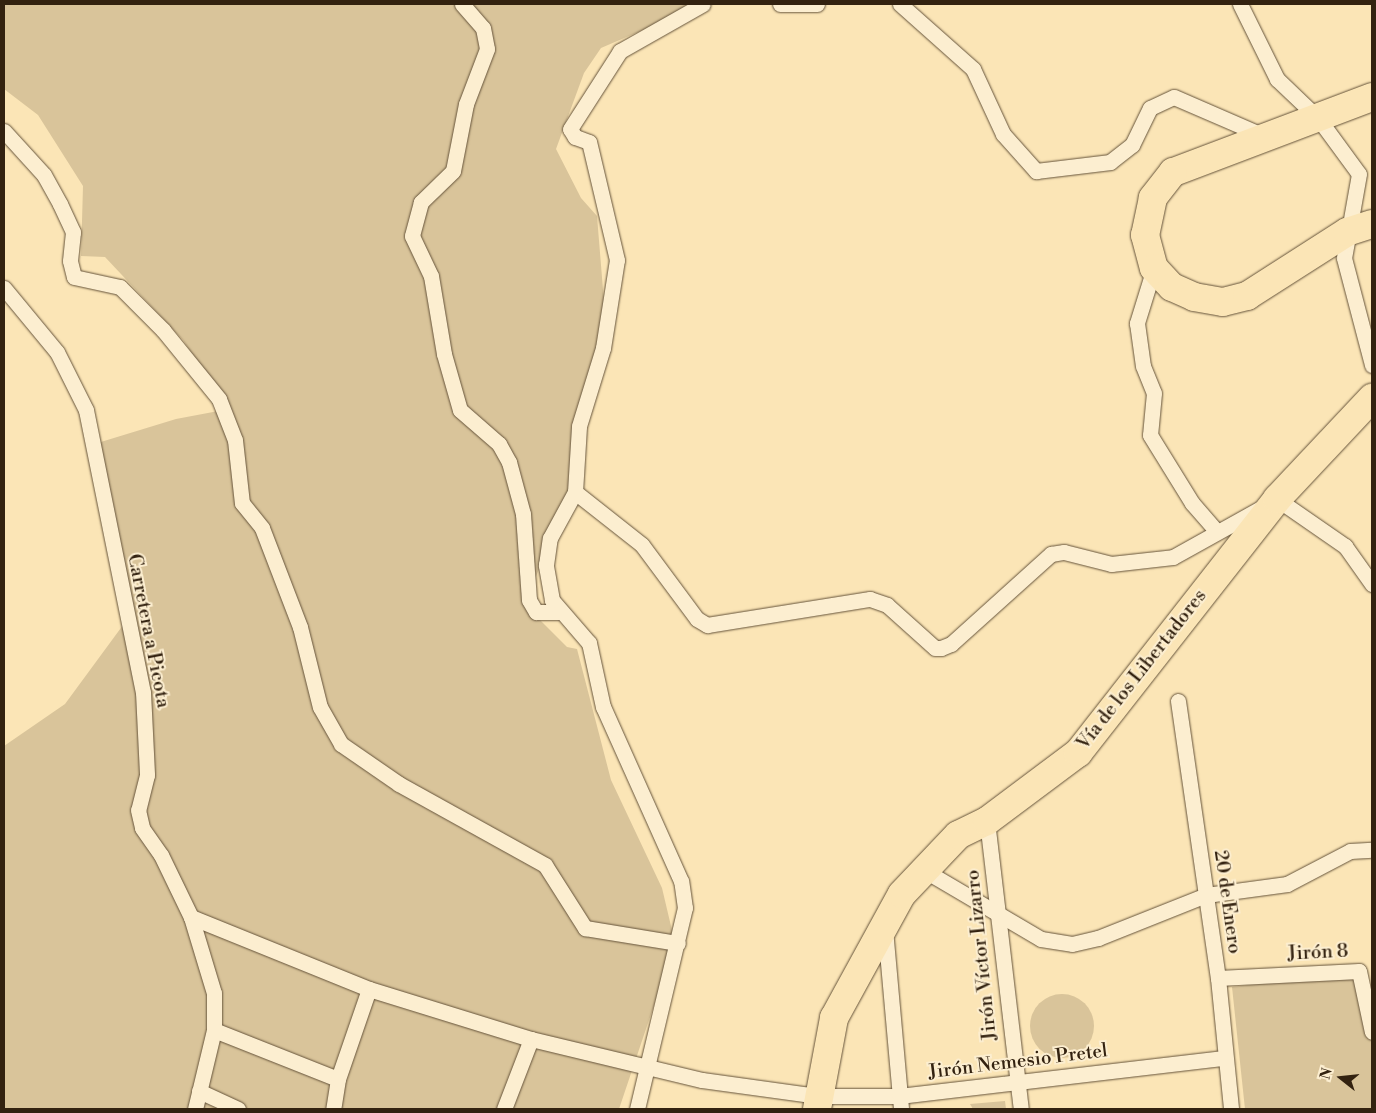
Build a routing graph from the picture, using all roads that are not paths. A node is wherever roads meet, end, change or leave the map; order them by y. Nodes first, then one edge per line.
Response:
1 (462, 4) edge
2 (703, 4) edge
3 (780, 4) edge
4 (817, 4) edge
5 (900, 4) edge
6 (1240, 4) edge
7 (1372, 97) edge
8 (1318, 118) junction
9 (4, 131) edge
10 (1262, 135) junction
11 (1360, 228) edge
12 (1154, 268) junction
13 (4, 288) edge
14 (1372, 365) edge
15 (1372, 398) edge
16 (575, 492) junction
17 (1277, 499) junction
18 (1217, 532) junction
19 (1372, 584) edge
20 (560, 612) junction
21 (1178, 701) dead end
22 (987, 821) junction
23 (1372, 850) edge
24 (922, 869) junction
25 (1206, 895) junction
26 (998, 916) junction
27 (191, 917) junction
28 (884, 923) junction
29 (678, 943) junction
30 (1218, 978) junction
31 (370, 989) junction
32 (1371, 1022) edge
33 (214, 1030) junction
34 (531, 1039) junction
35 (1224, 1058) junction
36 (648, 1064) junction
37 (338, 1079) junction
38 (1017, 1084) junction
39 (199, 1092) junction
40 (900, 1102) edge
41 (817, 1103) edge
42 (195, 1109) edge
43 (238, 1109) edge
44 (333, 1109) edge
45 (504, 1109) edge
46 (637, 1109) edge
47 (1021, 1109) edge
48 (1230, 1109) edge

1 - 20 street
2 - 16 street
3 - 4 street
5 - 10 street
6 - 8 street
7 - 8 highway
8 - 10 highway
8 - 11 street
9 - 29 street
10 - 12 highway
11 - 12 highway
11 - 14 street
12 - 18 street
13 - 27 street, Carretera a Picota
15 - 17 highway, Vía de los Libertadores
16 - 18 street
16 - 20 street
17 - 18 street
17 - 19 street
17 - 22 highway, Vía de los Libertadores
20 - 29 street
21 - 25 street, 20 de Enero
22 - 24 highway, Vía de los Libertadores
22 - 26 street, Jirón Víctor Lizarro
23 - 25 street
24 - 26 street
24 - 28 highway, Vía de los Libertadores
25 - 26 street
25 - 30 street, 20 de Enero
26 - 38 street, Jirón Víctor Lizarro
27 - 31 street, Jirón Nemesio Pretel
27 - 33 street, Carretera a Picota
28 - 40 street
28 - 41 highway, Vía de los Libertadores
29 - 36 street
30 - 32 street, Jirón 8
30 - 35 street, 20 de Enero
31 - 34 street, Jirón Nemesio Pretel
31 - 37 street
33 - 37 street
33 - 39 street, Carretera a Picota
34 - 36 street, Jirón Nemesio Pretel
34 - 45 street
35 - 38 street, Jirón Nemesio Pretel
35 - 48 street, 20 de Enero
36 - 41 street, Jirón Nemesio Pretel
36 - 46 street
37 - 44 street
38 - 40 street, Jirón Nemesio Pretel
38 - 47 street, Jirón Víctor Lizarro
39 - 42 street, Carretera a Picota
39 - 43 street
40 - 41 street, Jirón Nemesio Pretel

